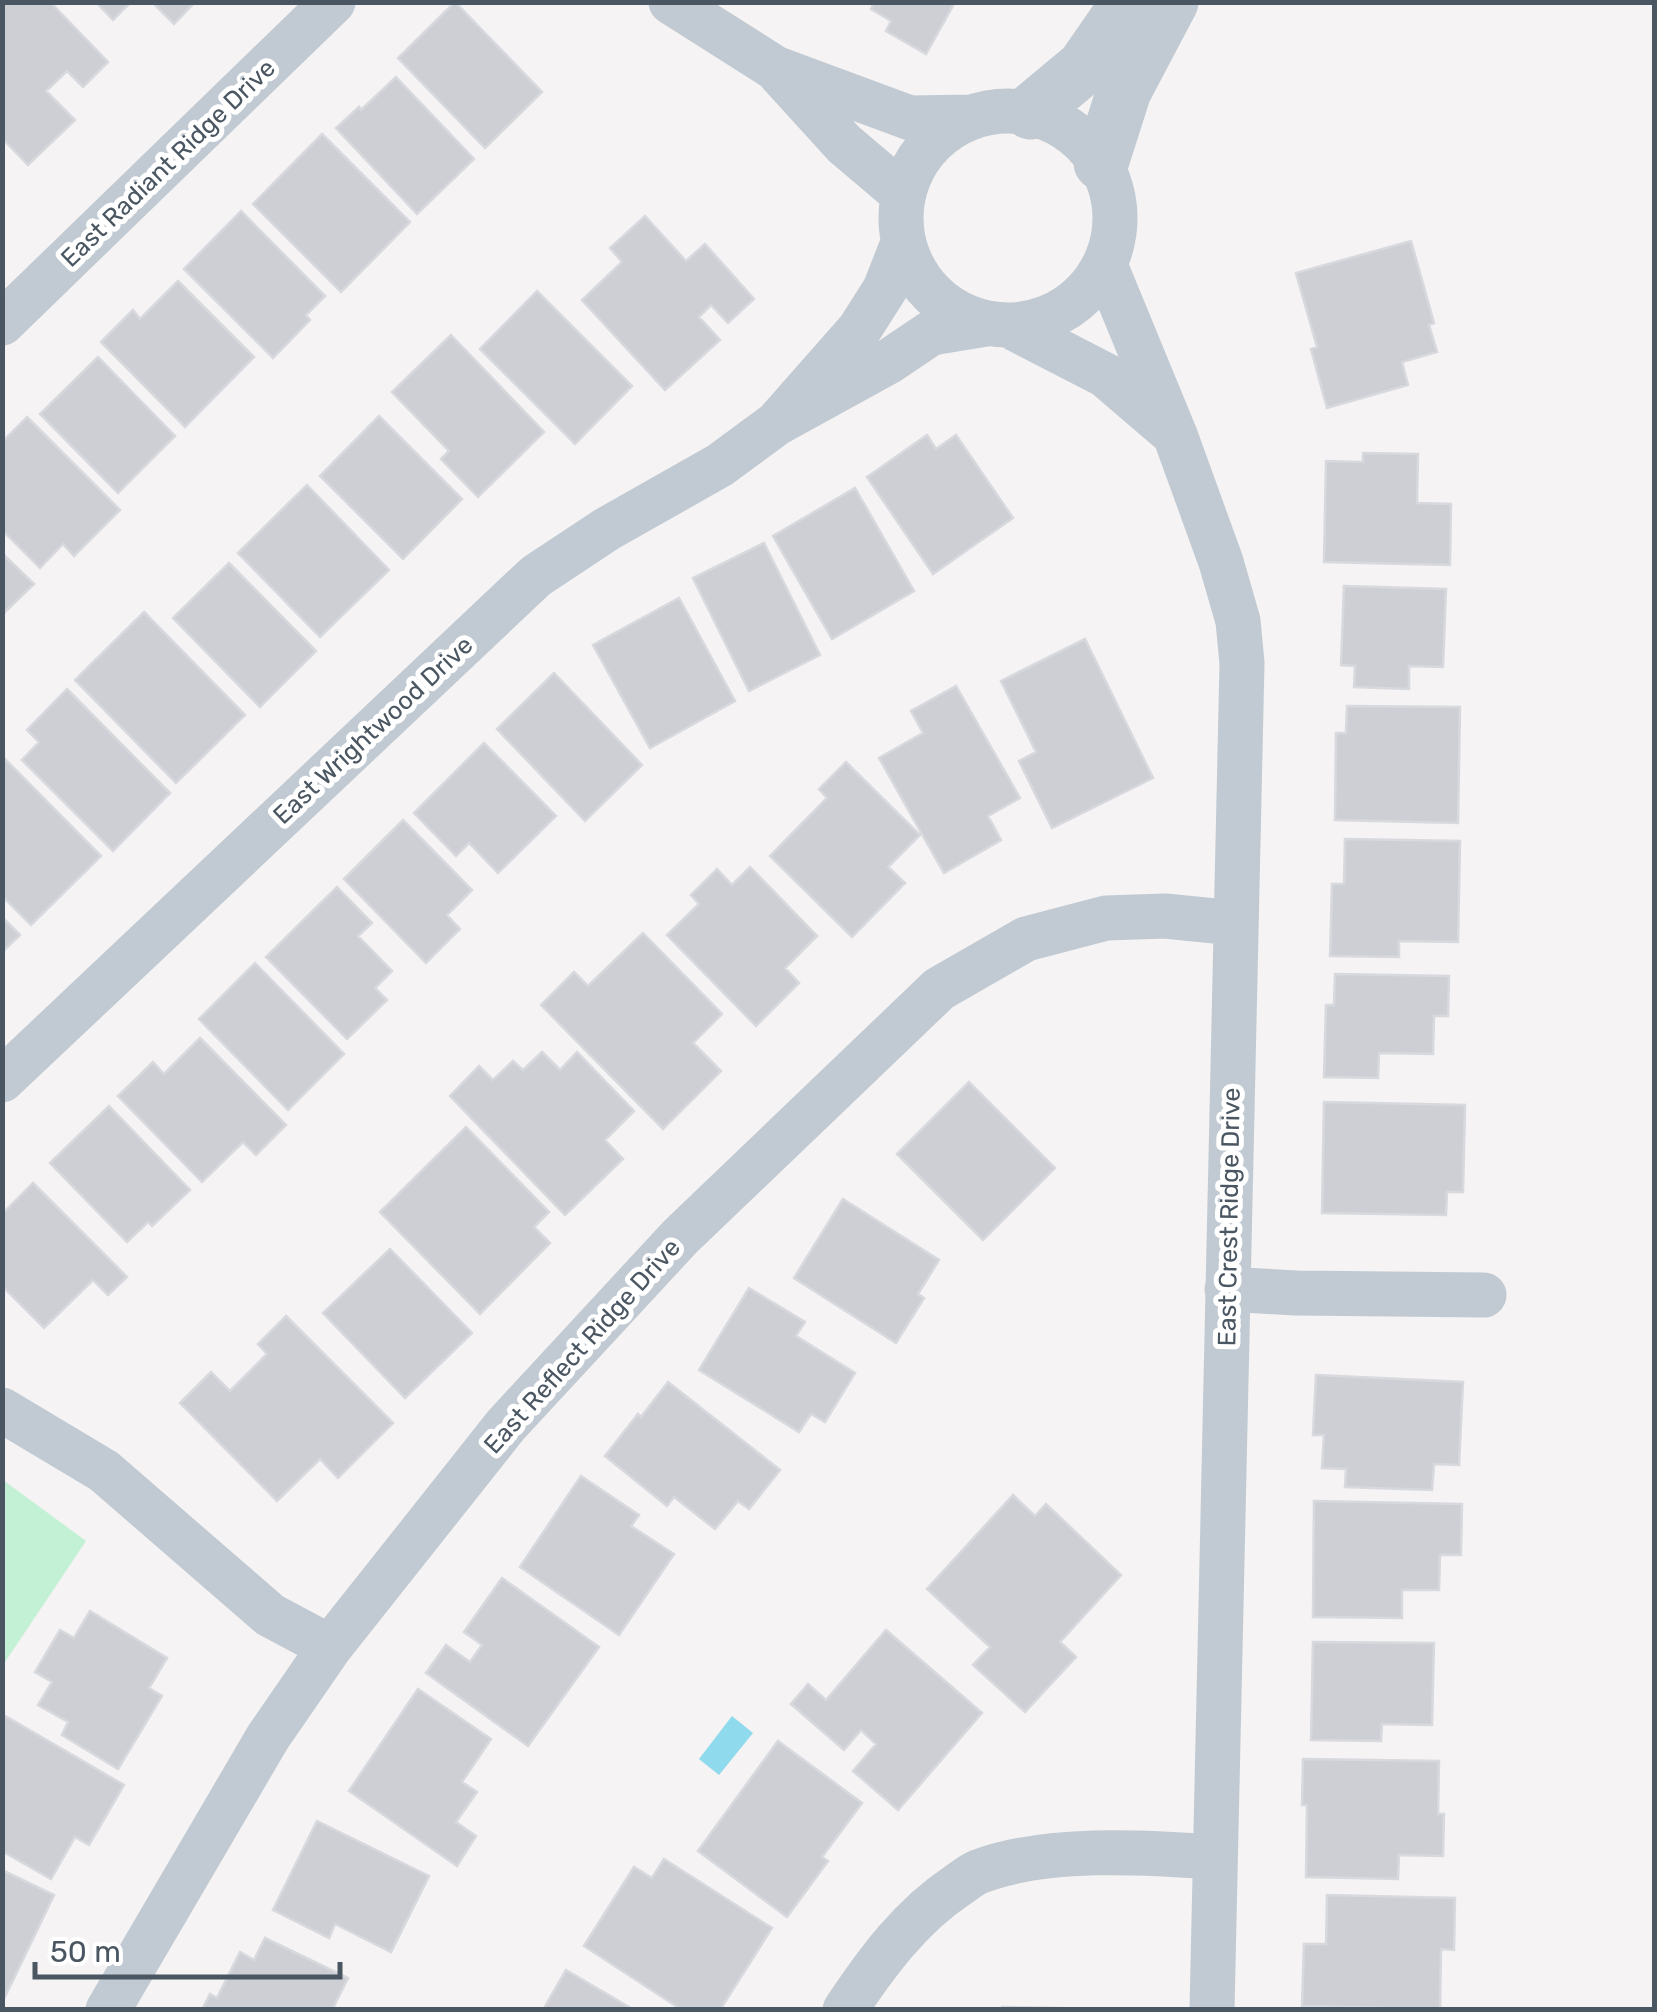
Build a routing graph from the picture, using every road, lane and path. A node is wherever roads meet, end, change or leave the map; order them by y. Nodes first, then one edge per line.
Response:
1 (333, 2) edge
2 (671, 2) edge
3 (1129, 2) edge
4 (1171, 2) edge
5 (776, 68) junction
6 (1030, 112) junction
7 (972, 117) junction
8 (1101, 163) junction
9 (903, 194) junction
10 (903, 243) junction
11 (1105, 265) junction
12 (2, 323) edge
13 (998, 325) junction
14 (777, 424) junction
15 (1175, 435) junction
16 (1235, 922) junction
17 (2, 1080) edge
18 (1227, 1289) junction
19 (1484, 1295) dead end
20 (2, 1410) edge
21 (330, 1647) junction
22 (1215, 1857) junction
23 (108, 2010) edge
24 (845, 2010) edge
25 (1212, 2010) edge

1 - 12 street, East Radiant Ridge Drive
2 - 5 street
3 - 6 street
4 - 8 street
5 - 7 street
5 - 9 street
6 - 7 street
6 - 8 street
7 - 9 street
8 - 11 street
9 - 10 street
10 - 13 street
10 - 14 street, East Wrightwood Drive
11 - 13 street
11 - 15 street, East Crest Ridge Drive
13 - 14 street, East Wrightwood Drive
13 - 15 street, East Crest Ridge Drive
14 - 17 street, East Wrightwood Drive
15 - 16 street, East Crest Ridge Drive
16 - 18 street, East Crest Ridge Drive
16 - 21 street, East Reflect Ridge Drive
18 - 19 street
18 - 22 street, East Crest Ridge Drive
20 - 21 street
21 - 23 street, East Reflect Ridge Drive
22 - 24 street
22 - 25 street, East Crest Ridge Drive

